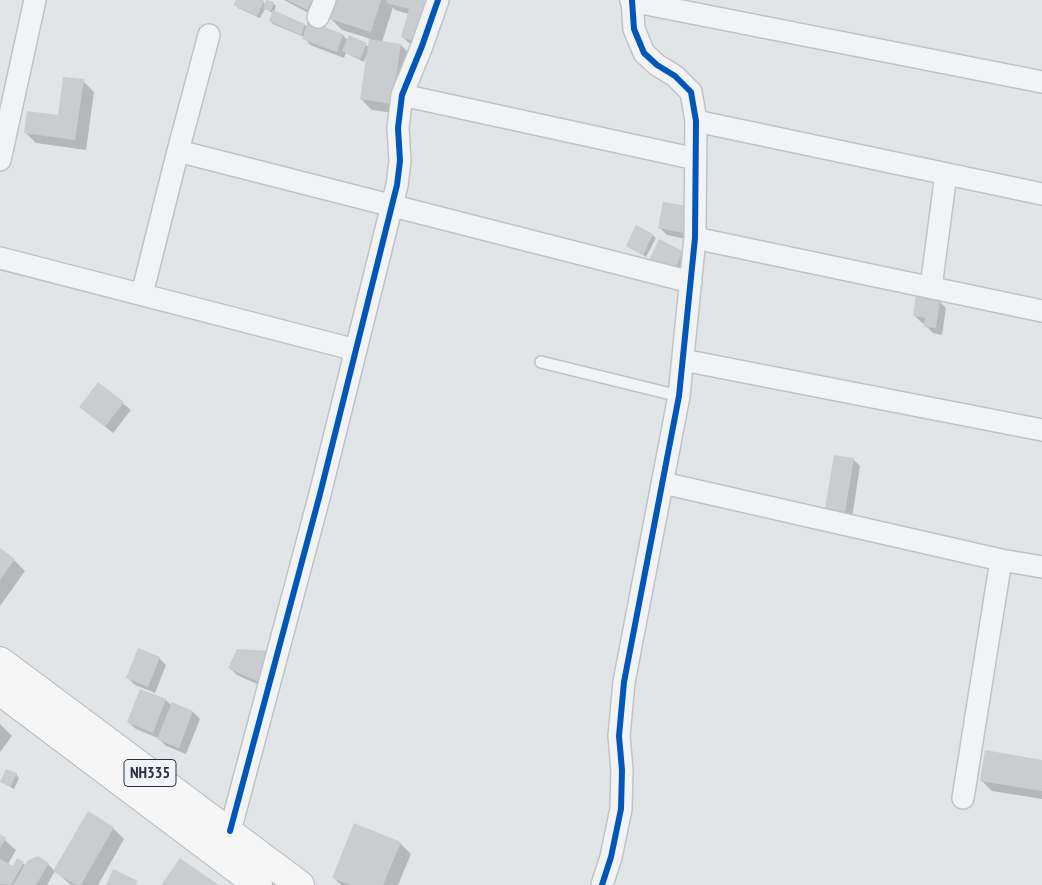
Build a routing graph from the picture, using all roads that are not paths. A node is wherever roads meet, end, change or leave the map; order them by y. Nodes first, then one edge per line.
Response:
1 (35, 0) edge
2 (438, 0) edge
3 (631, 0) edge
4 (209, 35) dead end
5 (1042, 82) edge
6 (402, 95) junction
7 (696, 121) junction
8 (178, 151) junction
9 (696, 159) junction
10 (0, 160) edge
11 (946, 174) junction
12 (1042, 194) edge
13 (392, 206) junction
14 (695, 238) junction
15 (0, 258) edge
16 (692, 282) junction
17 (931, 287) junction
18 (142, 294) junction
19 (1042, 311) edge
20 (356, 350) junction
21 (683, 360) junction
22 (541, 362) dead end
23 (679, 396) junction
24 (1042, 430) edge
25 (663, 483) junction
26 (1001, 560) junction
27 (1042, 568) edge
28 (0, 662) edge
29 (0, 691) edge
30 (963, 798) dead end
31 (230, 831) junction
32 (252, 883) edge
33 (300, 885) edge
34 (602, 885) edge

1 - 10 street
2 - 6 street
3 - 5 street
3 - 7 street
4 - 8 street
6 - 9 street
6 - 13 street
7 - 9 street
7 - 11 street
8 - 13 street
8 - 18 street
9 - 14 street
11 - 12 street
11 - 17 street
13 - 16 street
13 - 20 street
14 - 16 street
14 - 17 street
15 - 18 street
16 - 21 street
17 - 19 street
18 - 20 street
20 - 31 street
21 - 23 street
21 - 24 street
22 - 23 lane
23 - 25 street
25 - 26 street
25 - 34 street
26 - 27 street
26 - 30 street
28 - 31 highway, NH335
29 - 32 highway, NH335
31 - 33 highway, NH335

